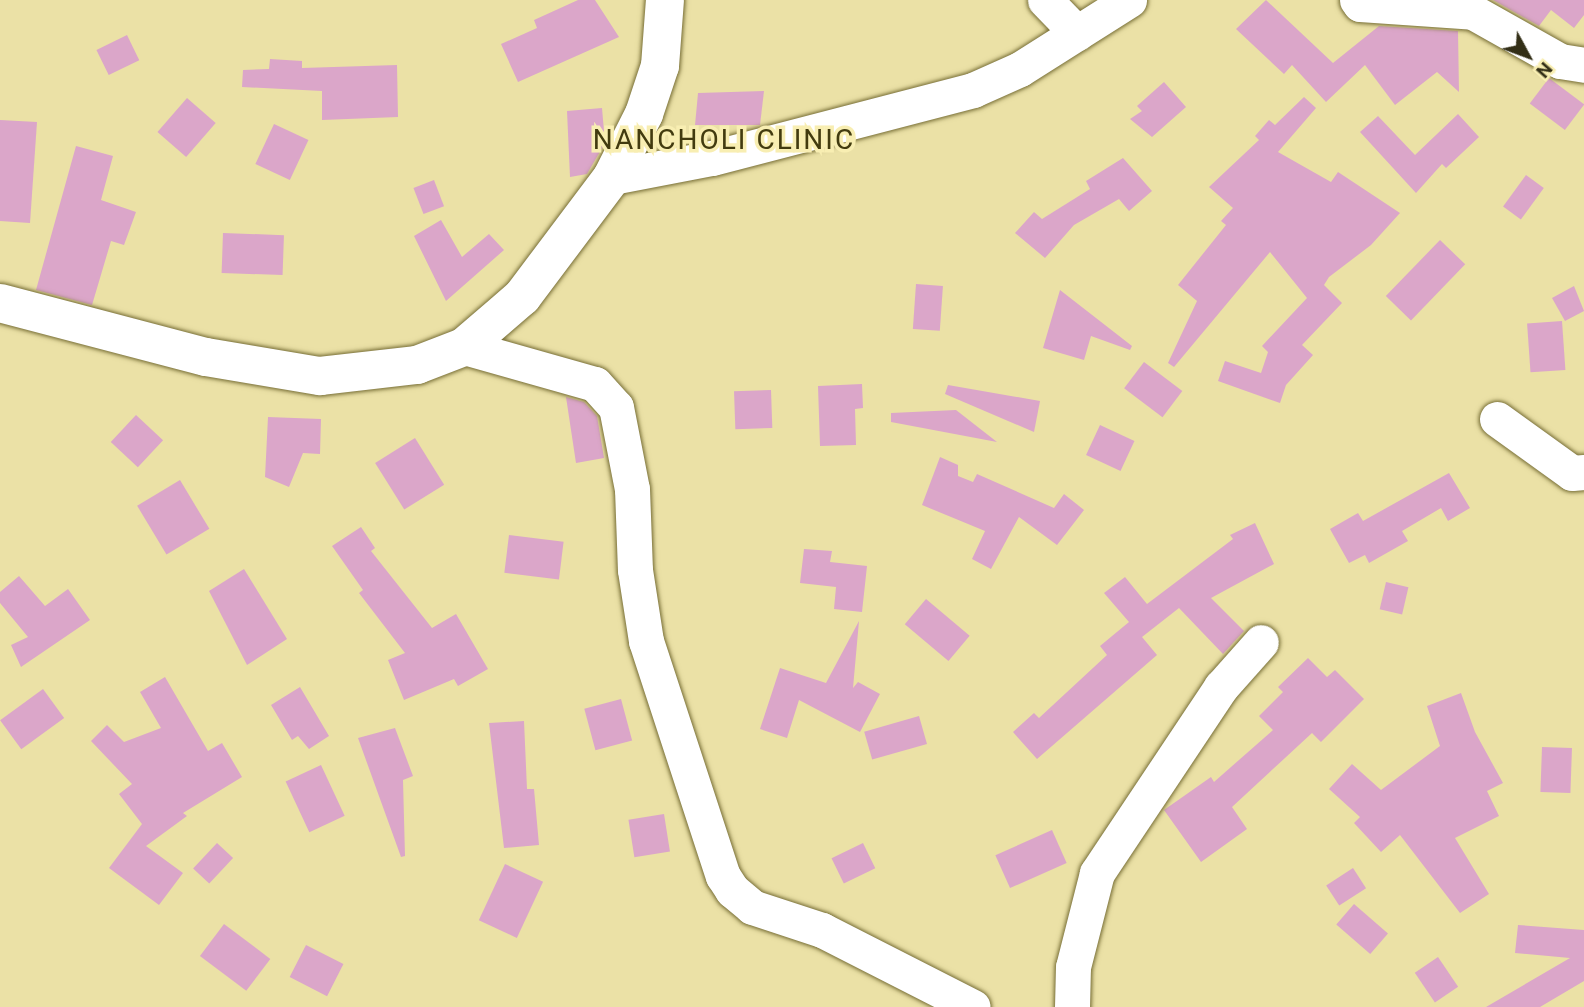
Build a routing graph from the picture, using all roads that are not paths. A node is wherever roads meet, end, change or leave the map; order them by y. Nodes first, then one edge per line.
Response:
1 (665, 0) edge
2 (1045, 0) edge
3 (1129, 0) edge
4 (1357, 0) edge
5 (1077, 33) junction
6 (1584, 65) edge
7 (612, 177) junction
8 (0, 303) edge
9 (464, 347) junction
10 (1497, 419) dead end
11 (1584, 472) edge
12 (1261, 642) dead end
13 (973, 1007) edge
14 (1072, 1007) edge

1 - 7 street
2 - 5 street
3 - 5 street
4 - 6 street
5 - 7 street
7 - 9 street
8 - 9 street
9 - 13 street
10 - 11 street
12 - 14 street

